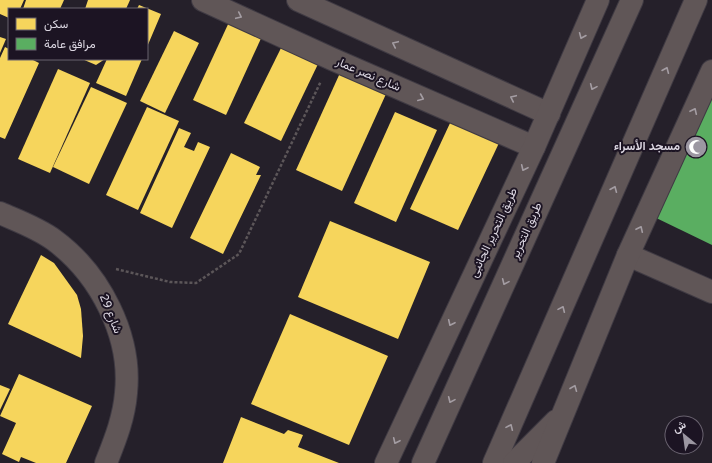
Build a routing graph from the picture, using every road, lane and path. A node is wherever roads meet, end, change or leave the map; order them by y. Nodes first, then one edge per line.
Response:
1 (203, 0) edge
2 (298, 0) edge
3 (598, 0) edge
4 (632, 0) edge
5 (696, 0) edge
6 (332, 59) junction
7 (712, 71) edge
8 (549, 114) junction
9 (534, 147) junction
10 (0, 213) edge
11 (628, 255) junction
12 (77, 260) junction
13 (712, 292) edge
14 (461, 304) junction
15 (491, 312) junction
16 (564, 413) junction
17 (106, 463) edge
18 (386, 463) edge
19 (423, 463) edge
20 (494, 463) edge
21 (514, 463) edge
22 (543, 463) edge

1 -> 6 street, شارع نصر عمار
8 -> 2 street
3 -> 8 street, طريق التحرير الجانبى
4 -> 15 street, طريق التحرير
20 -> 5 street
6 -> 9 street, شارع نصر عمار
6 - 12 path
11 -> 7 street
8 - 9 street, طريق التحرير الجانبى
9 -> 14 street, طريق التحرير الجانبى
10 - 12 street, شارع 29
11 - 13 street
16 -> 11 street
12 - 17 street, شارع 29
14 - 15 street
14 -> 18 street, طريق التحرير الجانبى
15 -> 19 street, طريق التحرير
16 - 21 street
16 - 22 street

